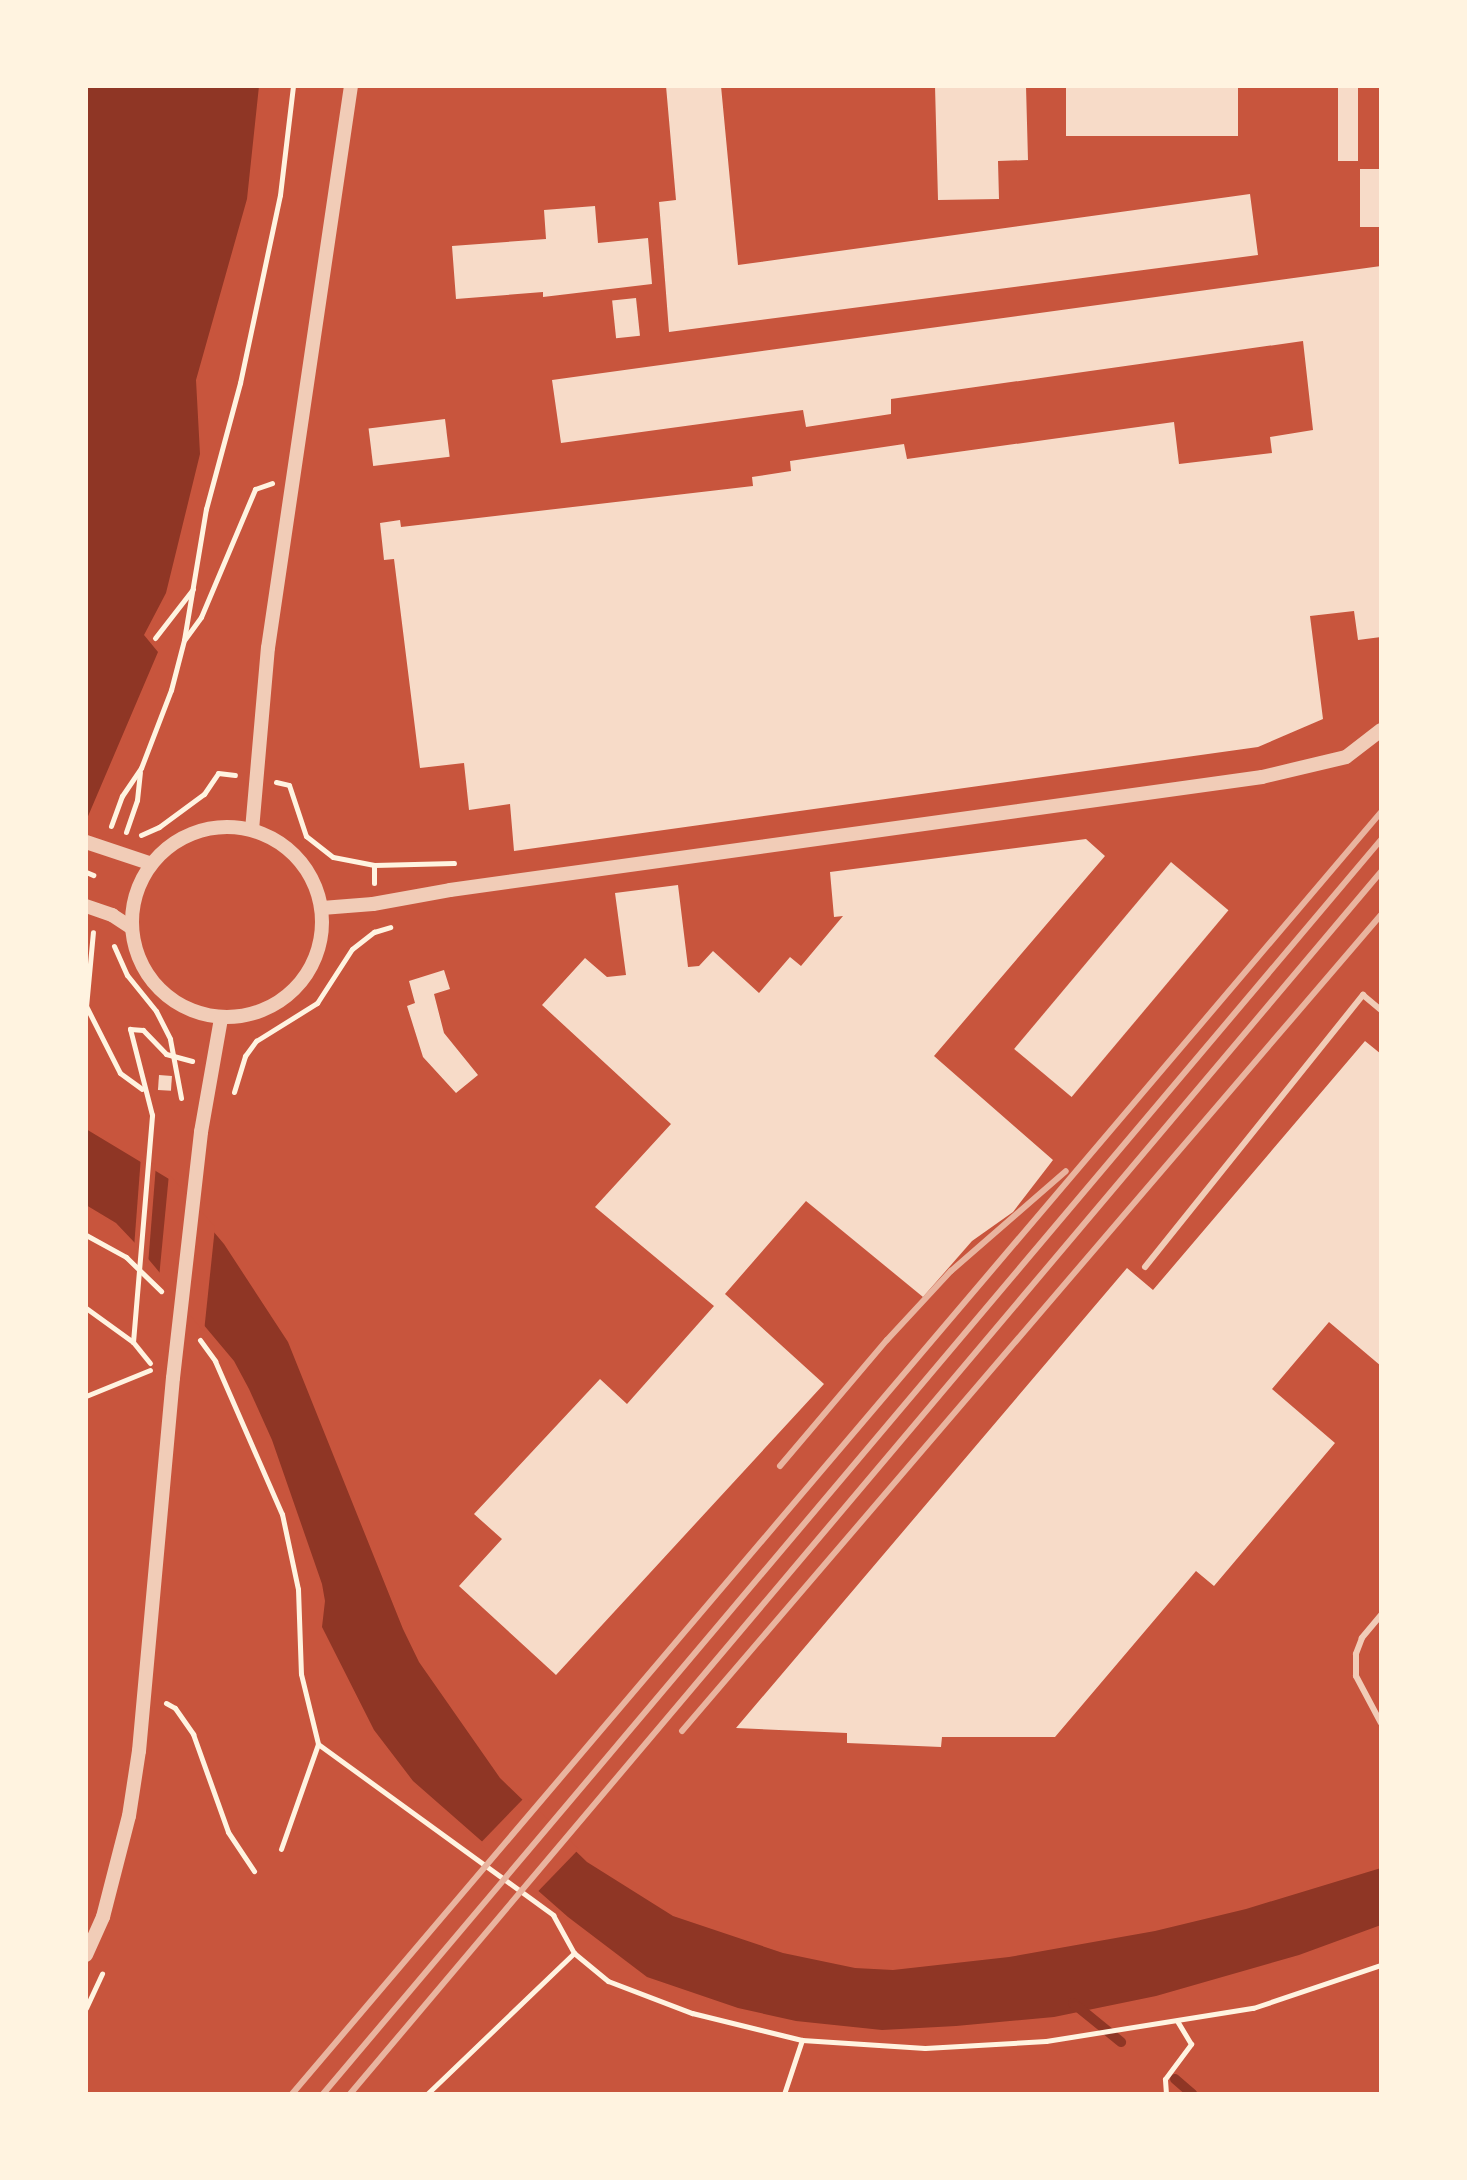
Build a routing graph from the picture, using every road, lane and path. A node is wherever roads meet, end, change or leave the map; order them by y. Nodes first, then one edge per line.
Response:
1 (293, 86) edge
2 (351, 86) edge
3 (290, 482) junction
4 (193, 588) junction
5 (155, 638) dead end
6 (184, 640) junction
7 (1381, 730) edge
8 (255, 777) junction
9 (252, 830) junction
10 (108, 835) dead end
11 (137, 835) dead end
12 (86, 842) edge
13 (98, 862) dead end
14 (149, 863) junction
15 (459, 863) dead end
16 (86, 872) edge
17 (86, 906) edge
18 (322, 908) junction
19 (394, 926) dead end
20 (132, 928) junction
21 (106, 934) dead end
22 (86, 1006) edge
23 (1381, 1010) edge
24 (221, 1019) junction
25 (175, 1058) junction
26 (142, 1089) junction
27 (231, 1106) dead end
28 (182, 1111) dead end
29 (86, 1235) edge
30 (1145, 1267) dead end
31 (165, 1295) dead end
32 (86, 1308) edge
33 (199, 1338) dead end
34 (155, 1368) dead end
35 (86, 1396) edge
36 (1381, 1615) edge
37 (145, 1689) junction
38 (1381, 1723) edge
39 (318, 1744) junction
40 (281, 1849) dead end
41 (254, 1871) dead end
42 (574, 1953) junction
43 (86, 1955) edge
44 (1381, 1965) edge
45 (97, 1986) dead end
46 (86, 2008) edge
47 (1177, 2021) junction
48 (802, 2040) junction
49 (427, 2094) edge
50 (784, 2094) edge
51 (1166, 2094) edge

1 - 4 path
2 - 3 street
3 - 6 path
3 - 8 street
4 - 5 path
4 - 6 path
6 - 10 path
7 - 18 street
8 - 9 street
8 - 11 path
8 - 15 path
9 - 14 street
9 - 18 street
12 - 14 street
13 - 16 path
14 - 20 street
17 - 20 street
18 - 24 street
19 - 27 path
20 - 24 street
21 - 25 path
22 - 26 path
23 - 30 lane
24 - 37 street
25 - 26 path
25 - 28 path
26 - 32 path
29 - 31 path
33 - 39 path
34 - 35 path
36 - 38 lane
37 - 41 path
37 - 43 street
39 - 40 path
39 - 42 path
42 - 48 path
42 - 49 path
44 - 47 path
45 - 46 path
47 - 48 path
47 - 51 path
48 - 50 path

